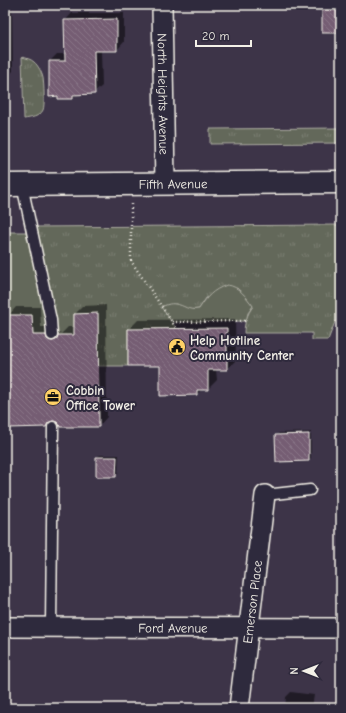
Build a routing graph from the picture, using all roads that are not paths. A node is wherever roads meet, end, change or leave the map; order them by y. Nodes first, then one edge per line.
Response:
1 (162, 5) edge
2 (341, 182) edge
3 (164, 183) junction
4 (13, 185) edge
5 (52, 335) dead end
6 (53, 427) dead end
7 (310, 490) dead end
8 (265, 495) joint
9 (5, 627) edge
10 (52, 627) junction
11 (248, 628) junction
12 (341, 628) edge
13 (239, 708) edge

1 - 3 street, North Heights Avenue
2 - 3 street, Fifth Avenue
3 - 4 street, Fifth Avenue
4 - 5 lane
6 - 10 lane
7 - 8 lane
8 - 11 street, Emerson Place
9 - 10 street, Ford Avenue
10 - 11 street, Ford Avenue
11 - 12 street, Ford Avenue
11 - 13 street, Emerson Place

